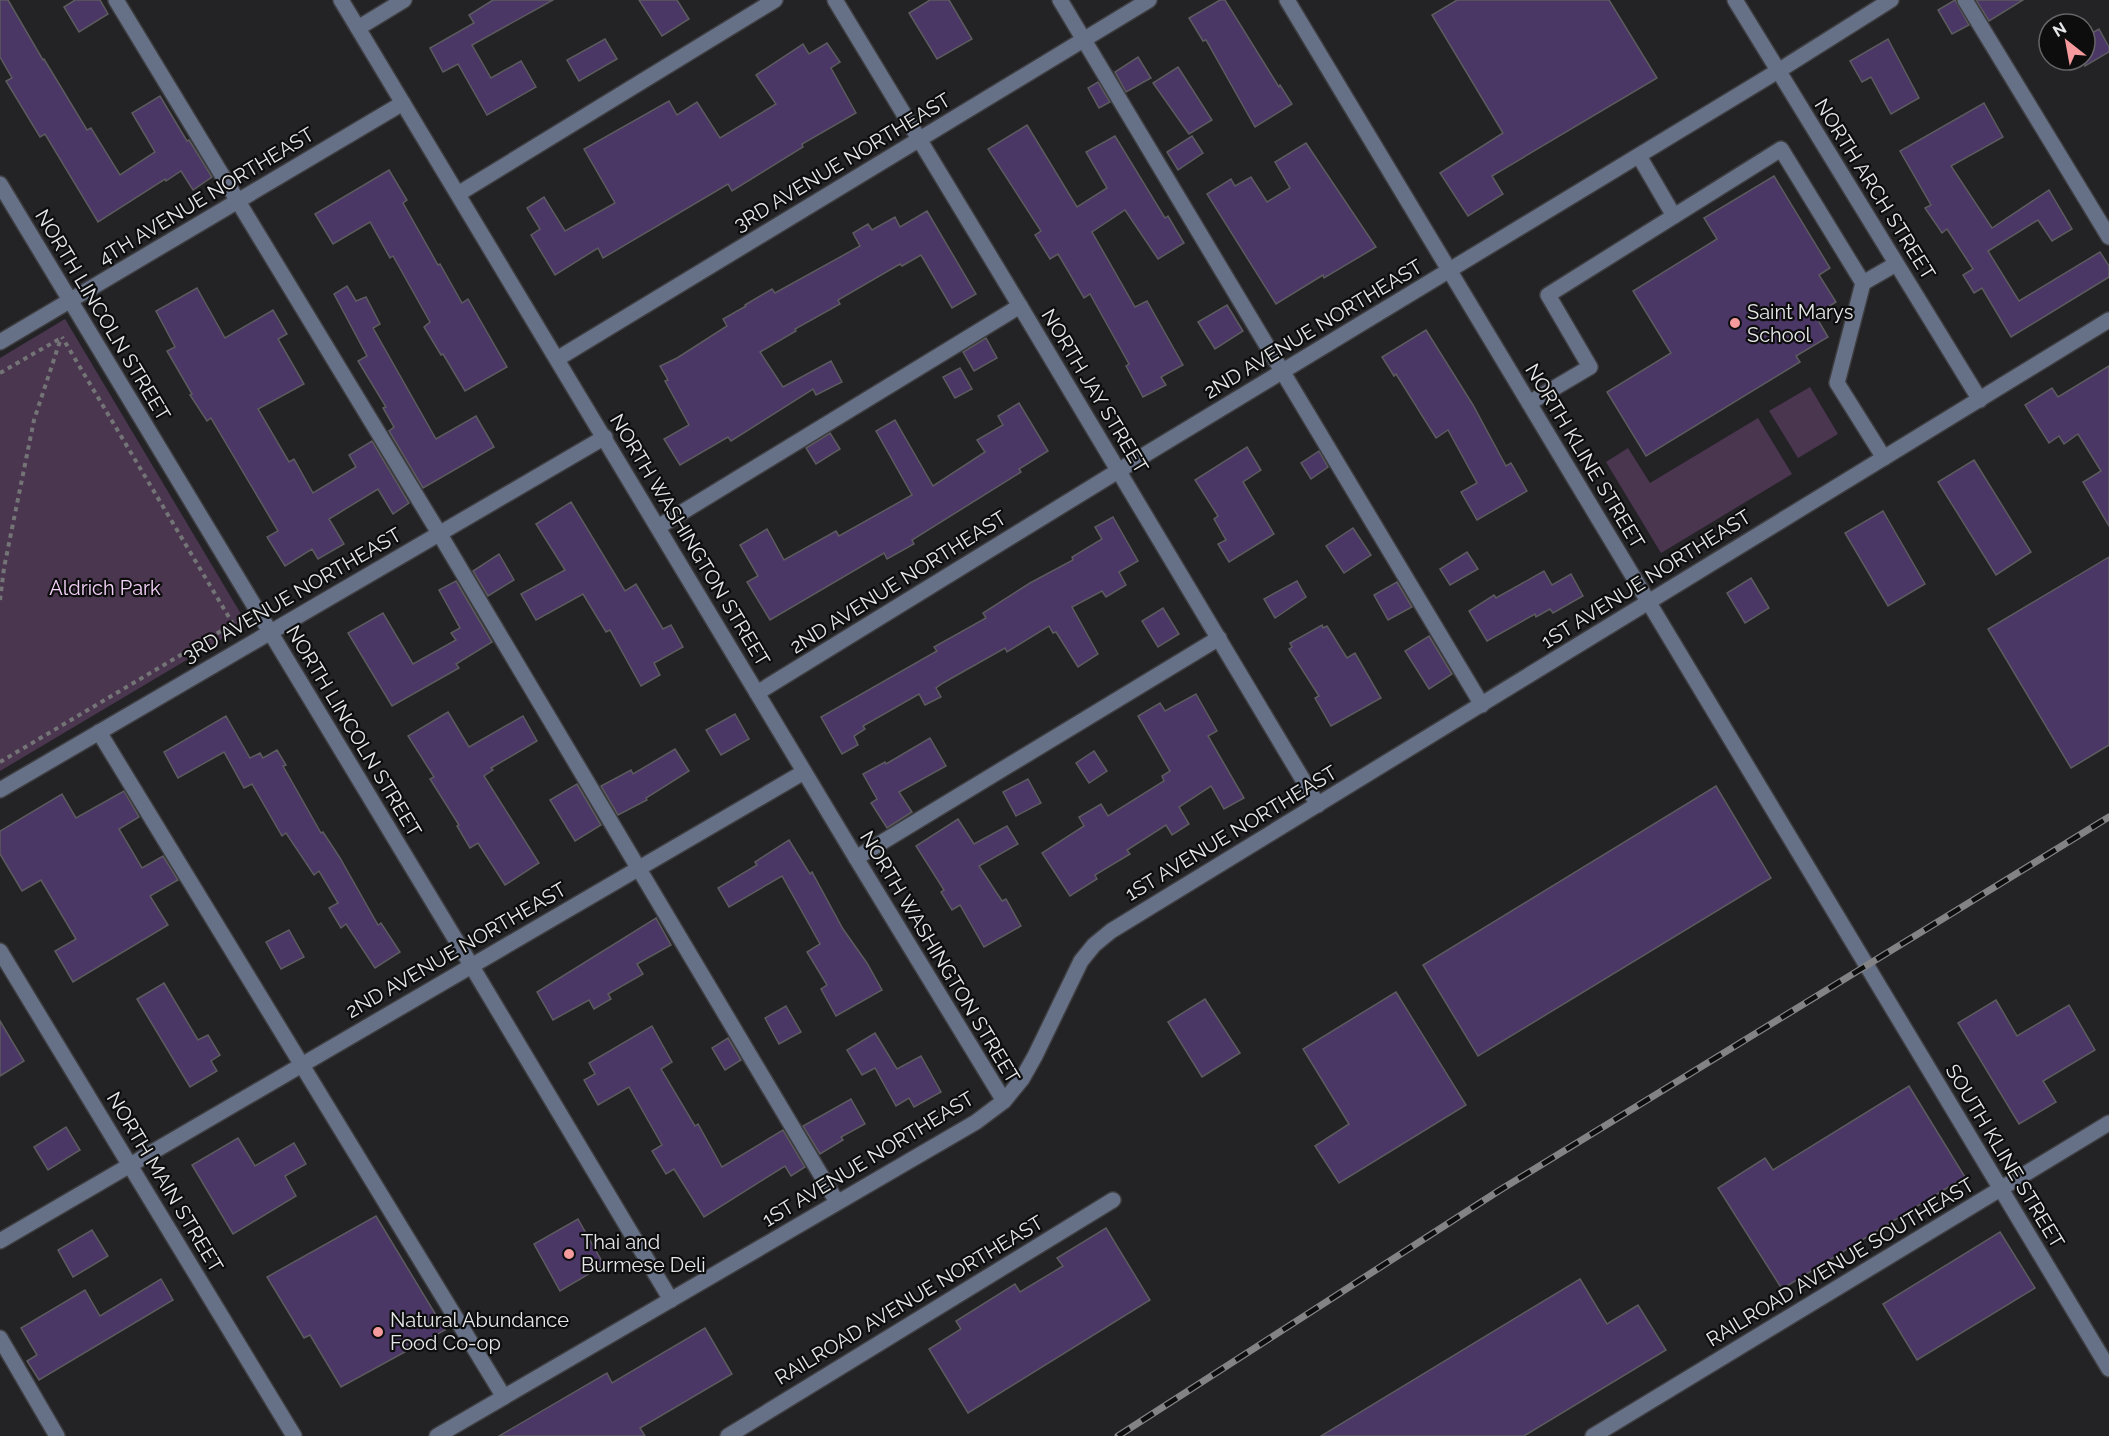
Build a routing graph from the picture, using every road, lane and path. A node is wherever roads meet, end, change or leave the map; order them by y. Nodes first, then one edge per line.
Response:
1 (116, 0) edge
2 (341, 0) edge
3 (404, 0) edge
4 (775, 0) edge
5 (835, 0) edge
6 (1060, 0) edge
7 (1149, 0) edge
8 (1287, 0) edge
9 (1735, 0) edge
10 (1891, 0) edge
11 (1965, 0) edge
12 (358, 28) junction
13 (1083, 39) junction
14 (1778, 71) junction
15 (403, 104) junction
16 (919, 140) junction
17 (1639, 156) junction
18 (0, 184) edge
19 (458, 194) junction
20 (239, 201) junction
21 (1674, 216) junction
22 (2109, 237) edge
23 (1896, 264) junction
24 (1450, 270) junction
25 (1863, 283) junction
26 (70, 300) junction
27 (1020, 306) junction
28 (2109, 320) edge
29 (62, 337) junction
30 (0, 342) edge
31 (557, 359) junction
32 (1283, 372) junction
33 (0, 373) edge
34 (1980, 400) junction
35 (1529, 403) junction
36 (605, 437) junction
37 (1884, 458) junction
38 (1118, 471) junction
39 (658, 527) junction
40 (439, 533) junction
41 (0, 600) edge
42 (1647, 602) junction
43 (270, 632) junction
44 (1219, 638) junction
45 (757, 693) junction
46 (1482, 705) junction
47 (99, 732) junction
48 (0, 762) edge
49 (804, 772) junction
50 (0, 790) edge
51 (1318, 805) junction
52 (856, 858) junction
53 (638, 868) junction
54 (0, 951) edge
55 (1865, 964) joint
56 (471, 965) junction
57 (302, 1065) junction
58 (1004, 1101) junction
59 (2109, 1123) edge
60 (130, 1165) junction
61 (2000, 1189) junction
62 (1113, 1200) dead end
63 (837, 1202) junction
64 (0, 1241) edge
65 (670, 1300) junction
66 (0, 1338) edge
67 (2109, 1369) edge
68 (504, 1397) junction
69 (57, 1436) edge
70 (294, 1436) edge
71 (437, 1436) edge
72 (728, 1436) edge
73 (1593, 1436) edge

1 - 20 street
2 - 12 street, NORTH WASHINGTON STREET
3 - 12 street
4 - 19 street
5 - 16 street, NORTH JAY STREET
6 - 13 street
7 - 13 street, 3RD AVENUE NORTHEAST
8 - 24 street, NORTH KLINE STREET
9 - 14 street, NORTH ARCH STREET
10 - 14 street, 2ND AVENUE NORTHEAST
11 - 22 street
12 - 15 street, NORTH WASHINGTON STREET
13 - 16 street, 3RD AVENUE NORTHEAST
13 - 32 street
14 - 17 street, 2ND AVENUE NORTHEAST
14 - 23 street, NORTH ARCH STREET
15 - 19 street, NORTH WASHINGTON STREET
15 - 20 street, 4TH AVENUE NORTHEAST
16 - 27 street, NORTH JAY STREET
16 - 31 street, 3RD AVENUE NORTHEAST
17 - 21 street
17 - 24 street, 2ND AVENUE NORTHEAST
18 - 26 street, NORTH LINCOLN STREET
19 - 31 street, NORTH WASHINGTON STREET
20 - 26 street, 4TH AVENUE NORTHEAST
20 - 40 street
21 - 25 street
21 - 35 street
23 - 25 street
23 - 34 street, NORTH ARCH STREET
24 - 32 street, 2ND AVENUE NORTHEAST
24 - 35 street, NORTH KLINE STREET
25 - 37 street
26 - 30 street, 4TH AVENUE NORTHEAST
26 - 43 street, NORTH LINCOLN STREET
27 - 38 street, NORTH JAY STREET
27 - 39 street
28 - 34 street, 1ST AVENUE NORTHEAST
29 - 33 path
29 - 41 path
29 - 48 path
31 - 36 street, NORTH WASHINGTON STREET
32 - 38 street, 2ND AVENUE NORTHEAST
32 - 46 street
34 - 37 street, 1ST AVENUE NORTHEAST
35 - 42 street, NORTH KLINE STREET
36 - 39 street, NORTH WASHINGTON STREET
36 - 40 street, 3RD AVENUE NORTHEAST
37 - 42 street, 1ST AVENUE NORTHEAST
38 - 44 street, NORTH JAY STREET
38 - 45 street, 2ND AVENUE NORTHEAST
39 - 45 street, NORTH WASHINGTON STREET
40 - 43 street, 3RD AVENUE NORTHEAST
40 - 53 street
42 - 46 street, 1ST AVENUE NORTHEAST
42 - 55 street, NORTH KLINE STREET
43 - 47 street, 3RD AVENUE NORTHEAST
43 - 56 street, NORTH LINCOLN STREET
44 - 51 street, NORTH JAY STREET
44 - 52 street
45 - 49 street, NORTH WASHINGTON STREET
46 - 51 street, 1ST AVENUE NORTHEAST
47 - 50 street, 3RD AVENUE NORTHEAST
47 - 57 street
49 - 52 street, NORTH WASHINGTON STREET
49 - 53 street, 2ND AVENUE NORTHEAST
51 - 58 street, 1ST AVENUE NORTHEAST
52 - 58 street, NORTH WASHINGTON STREET
53 - 56 street, 2ND AVENUE NORTHEAST
53 - 63 street
54 - 60 street, NORTH MAIN STREET
55 - 61 street, SOUTH KLINE STREET
56 - 57 street, 2ND AVENUE NORTHEAST
56 - 65 street, NORTH LINCOLN STREET
57 - 60 street, 2ND AVENUE NORTHEAST
57 - 68 street
58 - 63 street, 1ST AVENUE NORTHEAST
59 - 61 street, RAILROAD AVENUE SOUTHEAST
60 - 64 street, 2ND AVENUE NORTHEAST
60 - 70 street, NORTH MAIN STREET
61 - 67 street, SOUTH KLINE STREET
61 - 73 street, RAILROAD AVENUE SOUTHEAST
62 - 72 street, RAILROAD AVENUE NORTHEAST
63 - 65 street, 1ST AVENUE NORTHEAST
65 - 68 street, 1ST AVENUE NORTHEAST
66 - 69 street
68 - 71 street, 1ST AVENUE NORTHEAST

